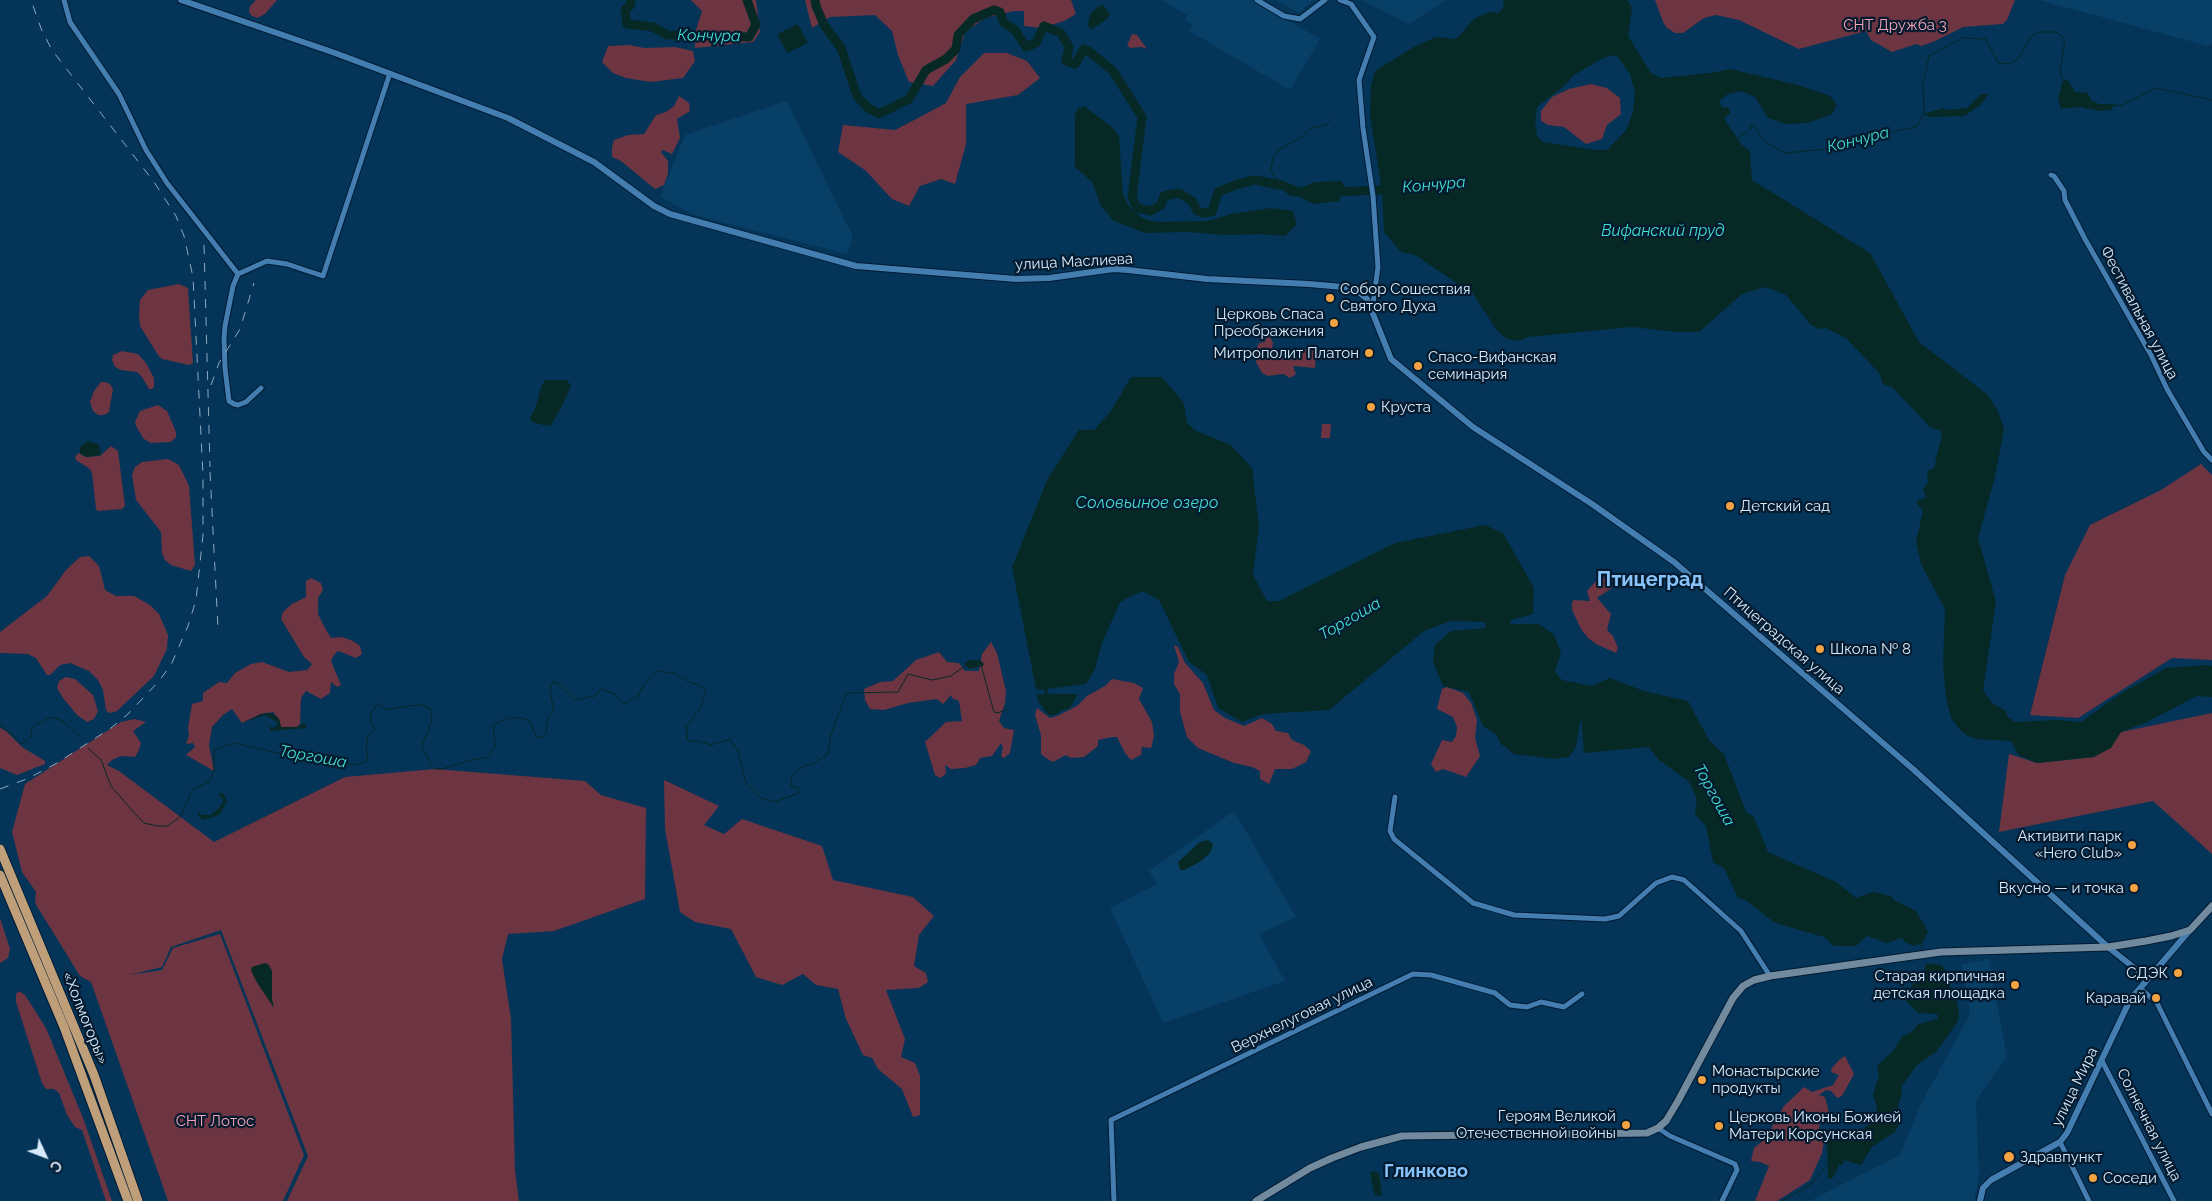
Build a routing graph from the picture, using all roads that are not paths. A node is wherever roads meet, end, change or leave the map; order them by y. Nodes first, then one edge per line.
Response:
1 (64, 0) edge
2 (181, 0) edge
3 (1257, 0) edge
4 (1325, 0) edge
5 (1340, 0) edge
6 (390, 73) junction
7 (2051, 175) dead end
8 (238, 274) junction
9 (1354, 288) joint
10 (1372, 311) junction
11 (261, 388) dead end
12 (2212, 460) edge
13 (1395, 797) dead end
14 (0, 849) edge
15 (0, 875) edge
16 (2212, 906) edge
17 (2190, 930) junction
18 (2108, 947) junction
19 (1770, 976) junction
20 (2147, 978) junction
21 (2140, 988) junction
22 (1582, 994) dead end
23 (2102, 1061) junction
24 (2212, 1114) edge
25 (1658, 1128) junction
26 (2060, 1142) junction
27 (128, 1201) edge
28 (138, 1201) edge
29 (1114, 1201) edge
30 (1256, 1201) edge
31 (1722, 1201) edge
32 (1980, 1201) edge
33 (2089, 1201) edge
34 (2174, 1201) edge

1 - 8 street
2 - 6 street, улица Маслиева
3 - 4 street
5 - 10 street
6 - 8 street
6 - 9 street, улица Маслиева
7 - 12 street, Фестивальная улица
8 - 11 street
9 - 10 street, Птицеградская улица
10 - 18 street, Птицеградская улица
13 - 19 street
14 - 28 highway, «Холмогоры»
15 - 27 highway, «Холмогоры»
16 - 17 main road
17 - 18 main road
17 - 20 street, улица Мира
18 - 19 main road
18 - 20 street, Птицеградская улица
19 - 25 main road
20 - 21 street, улица Мира
21 - 23 street, улица Мира
21 - 24 street
22 - 29 street, Верхнелуговая улица
23 - 26 street, улица Мира
23 - 34 street, Солнечная улица
25 - 30 main road
25 - 31 street
26 - 32 street, улица Мира
26 - 33 street

